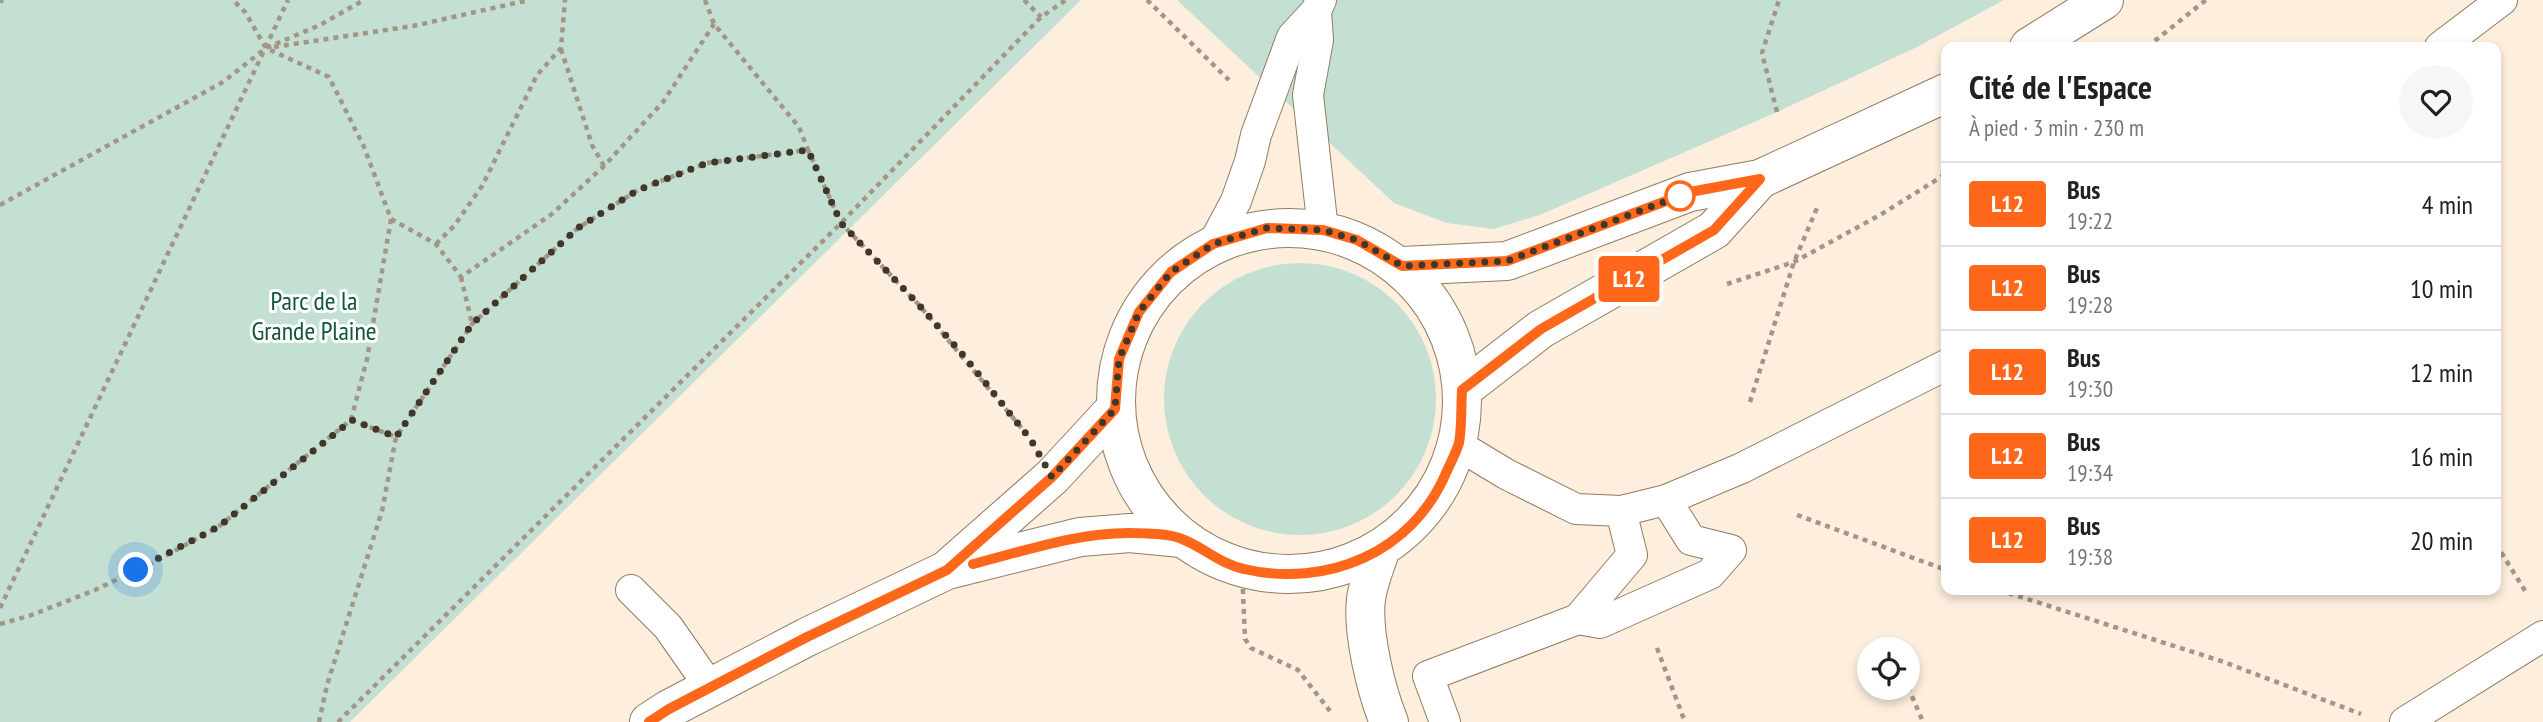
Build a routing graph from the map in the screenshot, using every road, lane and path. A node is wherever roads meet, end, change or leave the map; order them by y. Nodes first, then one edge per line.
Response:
1 (233, 0) edge
2 (288, 0) edge
3 (364, 0) edge
4 (529, 0) edge
5 (565, 0) edge
6 (705, 0) edge
7 (1024, 0) edge
8 (1066, 0) edge
9 (1147, 0) edge
10 (1779, 0) edge
11 (2104, 0) edge
12 (2206, 0) edge
13 (2502, 0) edge
14 (1318, 6) edge
15 (1041, 17) junction
16 (715, 24) junction
17 (2037, 42) edge
18 (2153, 42) edge
19 (2447, 42) edge
20 (266, 48) junction
21 (561, 48) junction
22 (1233, 84) dead end
23 (1941, 95) edge
24 (1777, 112) dead end
25 (808, 150) junction
26 (604, 166) junction
27 (1760, 179) junction
28 (1819, 204) dead end
29 (0, 205) edge
30 (391, 219) junction
31 (841, 223) junction
32 (1323, 230) junction
33 (436, 244) junction
34 (1213, 244) junction
35 (1402, 266) junction
36 (461, 277) junction
37 (472, 324) junction
38 (1941, 368) edge
39 (1462, 390) junction
40 (1750, 402) dead end
41 (1115, 409) junction
42 (352, 420) junction
43 (396, 437) junction
44 (1458, 444) junction
45 (1052, 477) junction
46 (1666, 500) junction
47 (1621, 511) junction
48 (1797, 515) dead end
49 (1181, 538) junction
50 (1380, 551) junction
51 (2501, 552) edge
52 (1941, 568) edge
53 (1242, 569) junction
54 (947, 570) junction
55 (631, 590) dead end
56 (2015, 595) edge
57 (2529, 598) dead end
58 (1640, 605) junction
59 (0, 608) edge
60 (1578, 619) junction
61 (0, 624) edge
62 (2543, 636) edge
63 (710, 687) junction
64 (1914, 700) edge
65 (2370, 717) dead end
66 (319, 722) edge
67 (338, 722) edge
68 (649, 722) edge
69 (1338, 722) edge
70 (1389, 722) edge
71 (1445, 722) edge
72 (1685, 722) edge
73 (1923, 722) edge
74 (2405, 722) edge

1 - 20 path
2 - 20 path
3 - 20 path
4 - 20 path
5 - 21 path
6 - 16 path
7 - 15 path
8 - 15 path
9 - 22 path
10 - 24 path
11 - 17 street
12 - 18 path
13 - 19 lane
14 - 32 lane
14 - 34 lane
15 - 31 path
16 - 25 path
16 - 26 path
20 - 29 path
20 - 30 path
20 - 59 path
21 - 26 path
21 - 33 path
23 - 27 street
25 - 31 path
25 - 37 path
26 - 36 path
27 - 35 street
27 - 39 street
28 - 40 path
30 - 33 path
30 - 42 path
31 - 45 path
31 - 67 path
32 - 34 street
32 - 35 street
33 - 36 path
34 - 41 street
35 - 39 street
36 - 37 path
37 - 43 path
38 - 46 lane
39 - 44 street
41 - 45 street
41 - 49 street
42 - 43 path
42 - 61 path
43 - 66 path
44 - 47 lane
44 - 50 street
45 - 54 street
46 - 47 lane
46 - 58 lane
47 - 60 lane
48 - 52 path
49 - 53 street
49 - 54 street
50 - 53 street
50 - 70 street
51 - 57 path
53 - 69 path
54 - 63 street
55 - 63 lane
56 - 65 path
58 - 60 lane
58 - 72 path
60 - 71 lane
62 - 74 lane
63 - 68 street
64 - 73 path

